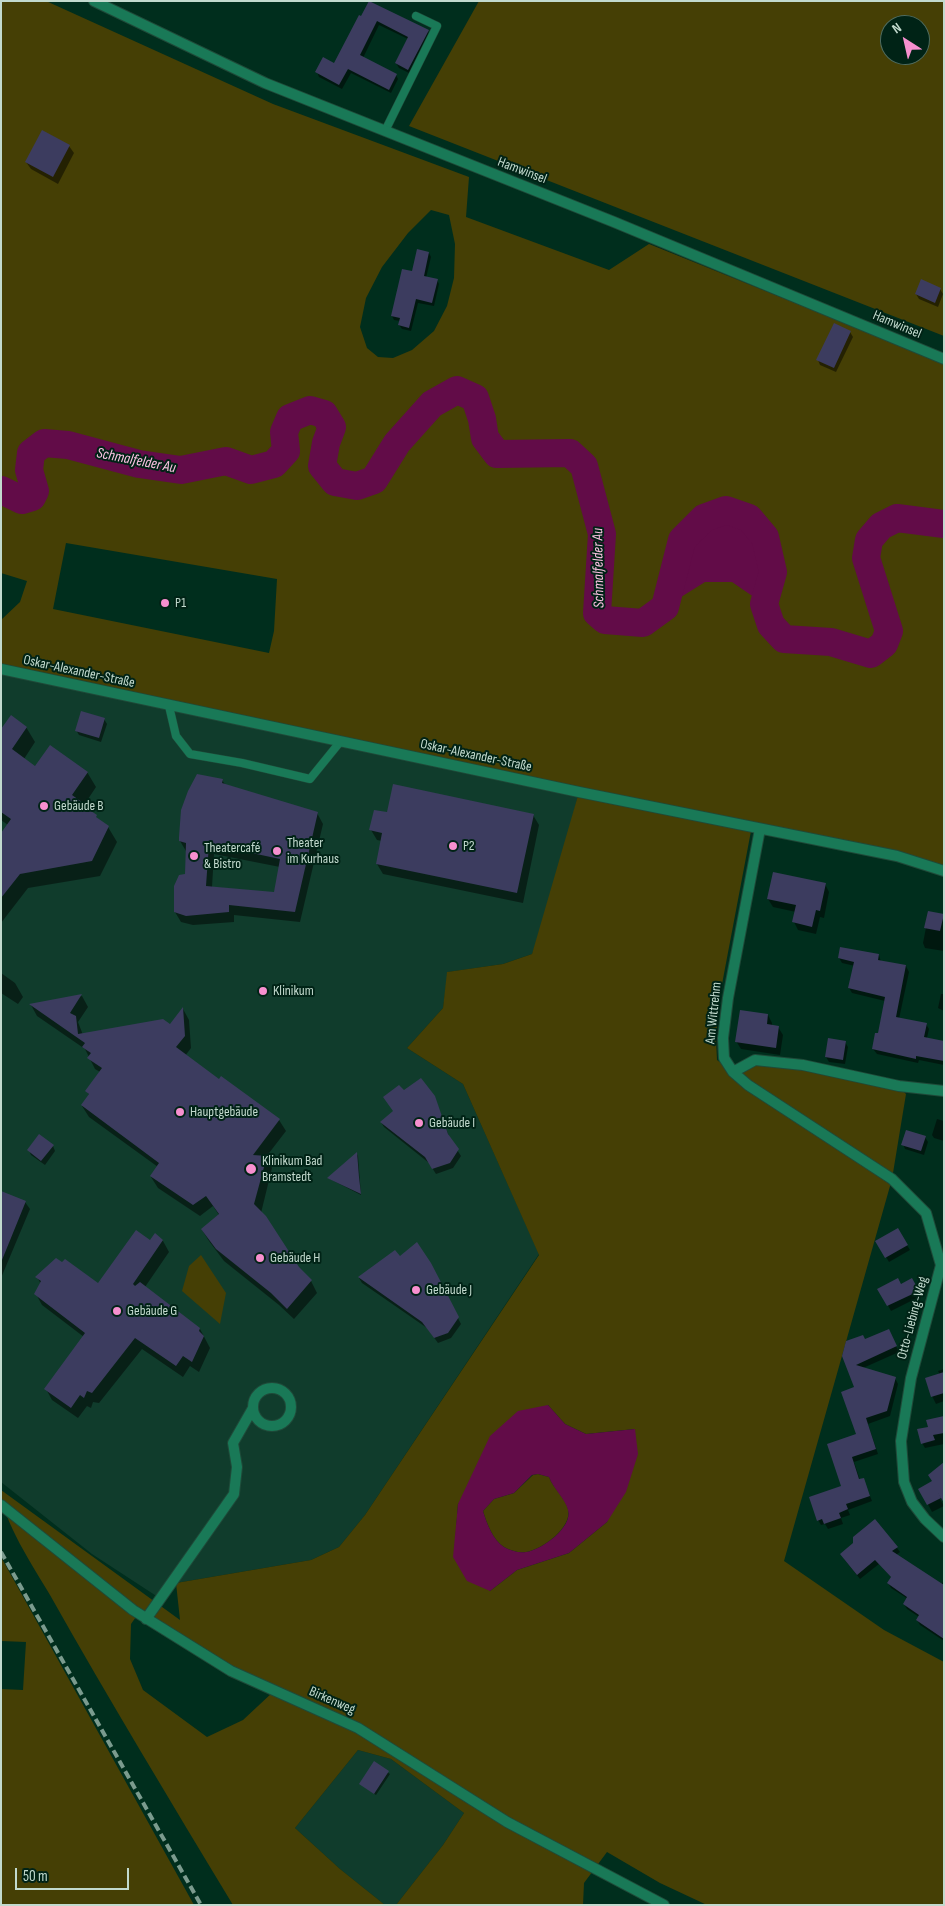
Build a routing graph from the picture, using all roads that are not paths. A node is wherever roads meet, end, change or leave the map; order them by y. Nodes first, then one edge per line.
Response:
1 (94, 1) edge
2 (416, 16) dead end
3 (385, 131) junction
4 (944, 359) edge
5 (1, 669) edge
6 (169, 706) junction
7 (340, 742) junction
8 (760, 829) junction
9 (944, 871) edge
10 (733, 1072) junction
11 (944, 1091) edge
12 (253, 1408) dead end
13 (1, 1505) edge
14 (944, 1537) edge
15 (146, 1619) junction
16 (664, 1905) edge

1 - 3 street, Hamwinsel
2 - 3 lane
3 - 4 street, Hamwinsel
5 - 6 street, Oskar-Alexander-Straße
6 - 7 street, Oskar-Alexander-Straße
6 - 7 lane
7 - 8 street, Oskar-Alexander-Straße
8 - 9 street, Oskar-Alexander-Straße
8 - 10 street, Am Wittrehm
10 - 11 street
10 - 14 street, Otto-Liebing-Weg
12 - 15 street
13 - 15 street, Birkenweg
15 - 16 street, Birkenweg

